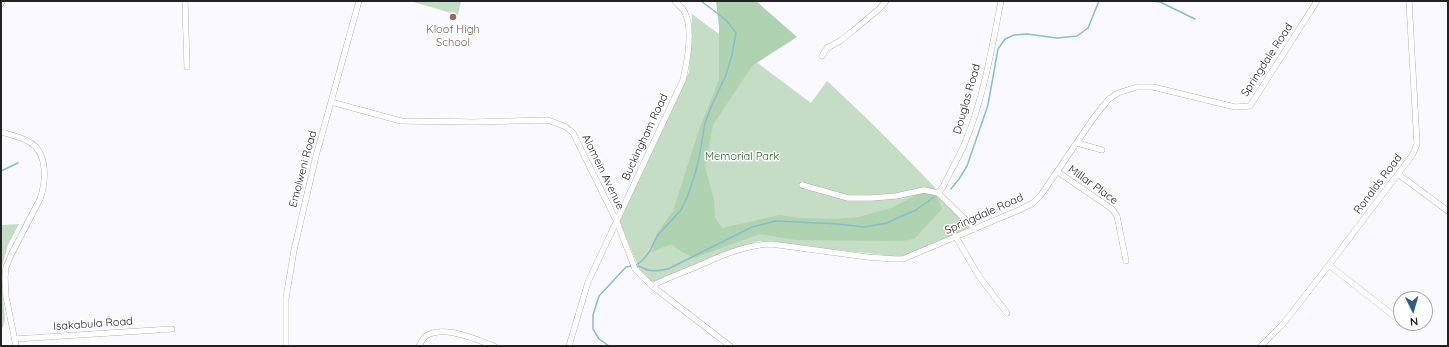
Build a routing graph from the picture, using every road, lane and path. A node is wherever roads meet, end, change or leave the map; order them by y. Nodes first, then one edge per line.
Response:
1 (2, 1) edge
2 (185, 1) edge
3 (359, 1) edge
4 (675, 1) edge
5 (886, 1) edge
6 (1001, 1) edge
7 (1317, 1) edge
8 (1409, 1) edge
9 (1, 4) edge
10 (822, 56) dead end
11 (186, 67) dead end
12 (331, 102) junction
13 (1, 132) edge
14 (1078, 143) junction
15 (1102, 150) dead end
16 (1058, 172) junction
17 (1398, 174) junction
18 (802, 185) dead end
19 (938, 193) junction
20 (1448, 210) edge
21 (617, 222) junction
22 (975, 229) junction
23 (956, 237) junction
24 (1126, 261) dead end
25 (1329, 265) junction
26 (652, 286) junction
27 (1007, 313) dead end
28 (1393, 315) edge
29 (172, 329) dead end
30 (15, 339) junction
31 (16, 346) edge
32 (286, 346) edge
33 (419, 346) edge
34 (494, 346) edge
35 (569, 346) edge
36 (730, 346) edge
37 (1261, 346) edge

1 - 9 street
2 - 11 street
3 - 12 street, Emolweni Road
4 - 21 street, Buckingham Road
5 - 10 street
6 - 19 street, Douglas Road
7 - 14 street, Springdale Road
8 - 17 street, Ronalds Road
12 - 21 street, Alamein Avenue
12 - 32 street, Emolweni Road
13 - 30 street
14 - 15 street
14 - 16 street, Springdale Road
16 - 22 street, Springdale Road
16 - 24 street, Millar Place
17 - 20 street
17 - 25 street, Ronalds Road
18 - 19 street
19 - 22 street
21 - 26 street, Alamein Avenue
21 - 35 street, Buckingham Road
22 - 23 street, Springdale Road
23 - 26 street, Springdale Road
23 - 27 street
25 - 28 street
25 - 37 street, Ronalds Road
26 - 36 street, Alamein Avenue
29 - 30 street, Isakabula Road
30 - 31 street
33 - 34 street

